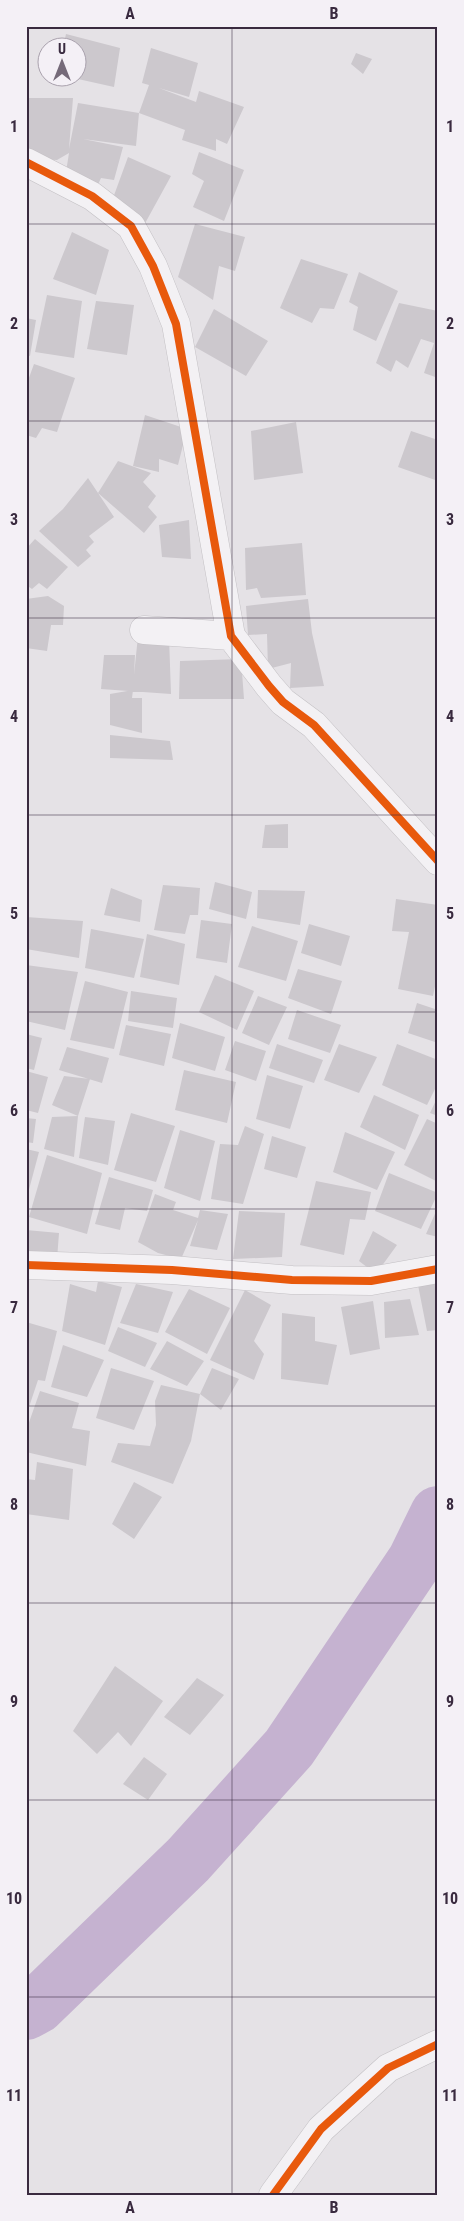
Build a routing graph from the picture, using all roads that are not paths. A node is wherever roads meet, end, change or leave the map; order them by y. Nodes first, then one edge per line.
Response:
1 (26, 162) edge
2 (144, 630) dead end
3 (231, 636) junction
4 (438, 861) edge
5 (26, 1265) edge
6 (438, 1269) edge
7 (438, 2044) edge
8 (273, 2195) edge

1 - 3 street
2 - 3 street
3 - 4 street
5 - 6 street
7 - 8 street

